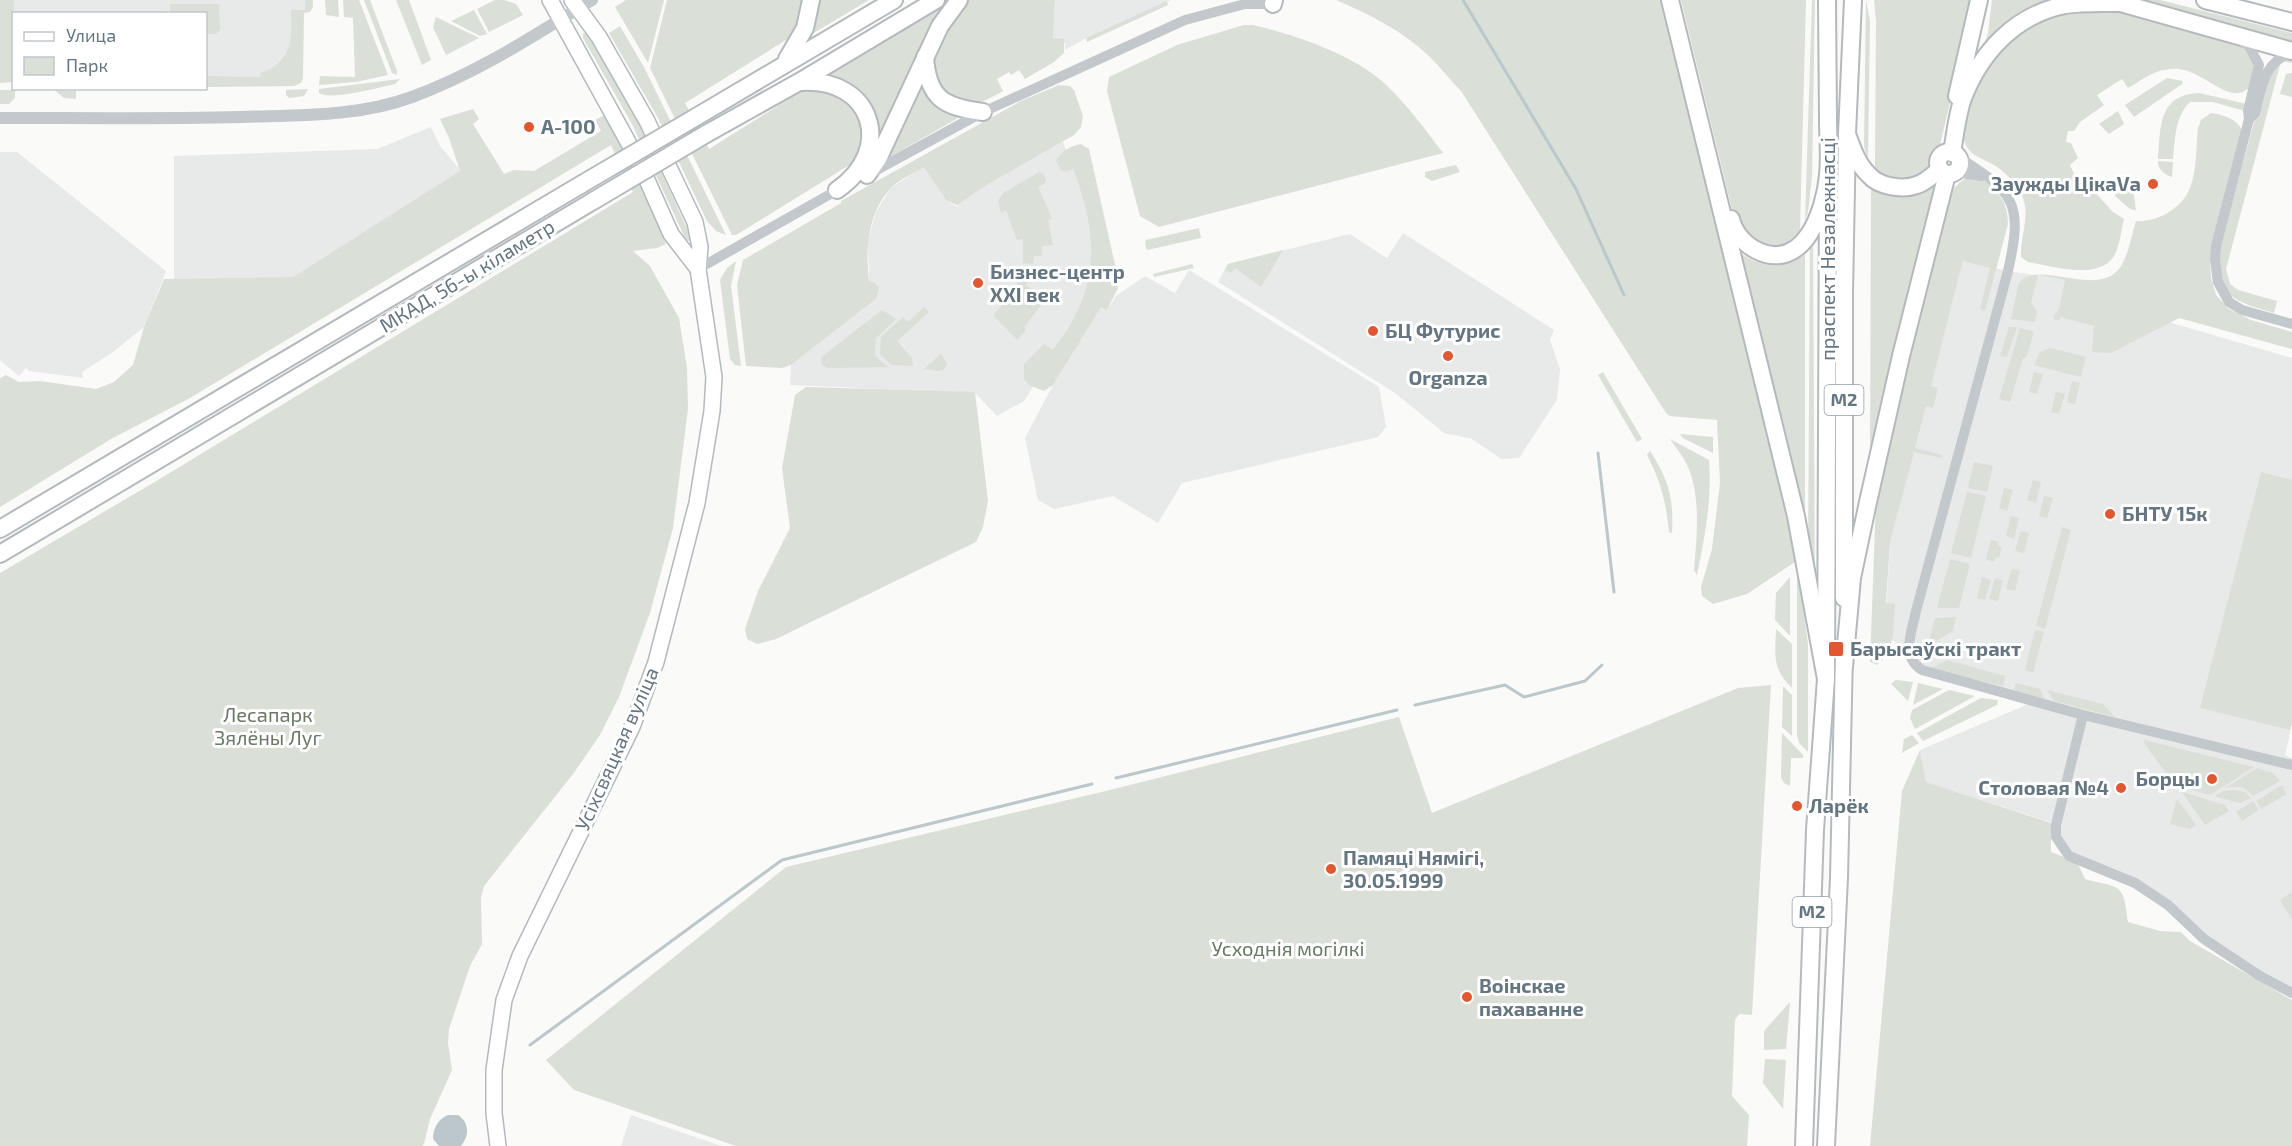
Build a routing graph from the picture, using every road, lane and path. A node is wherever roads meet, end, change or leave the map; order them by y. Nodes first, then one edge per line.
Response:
1 (550, 0) edge
2 (592, 0) edge
3 (811, 0) edge
4 (894, 0) edge
5 (936, 0) edge
6 (959, 0) edge
7 (1670, 0) edge
8 (1676, 0) edge
9 (1827, 0) edge
10 (1853, 0) edge
11 (1979, 0) edge
12 (2205, 0) edge
13 (1274, 2) edge
14 (2115, 2) edge
15 (575, 4) edge
16 (561, 19) junction
17 (2292, 22) edge
18 (2234, 35) junction
19 (2292, 52) edge
20 (925, 57) junction
21 (780, 67) junction
22 (799, 82) junction
23 (983, 112) junction
24 (0, 118) edge
25 (2249, 119) junction
26 (1847, 134) junction
27 (1949, 163) junction
28 (867, 175) junction
29 (1828, 176) junction
30 (837, 190) junction
31 (698, 269) junction
32 (2292, 324) edge
33 (0, 529) edge
34 (0, 554) edge
35 (1844, 667) junction
36 (1826, 679) junction
37 (2083, 715) junction
38 (2292, 765) edge
39 (2292, 993) edge
40 (498, 1146) edge
41 (1804, 1146) edge
42 (1826, 1146) edge

1 - 16 main road, Усіхсвяцкая вуліца
2 - 15 street
3 - 21 main road
4 - 21 main road, МКАД, 56-ы кіламетр
5 - 22 main road, МКАД, 56-ы кіламетр
6 - 20 main road
7 - 36 main road
8 - 29 main road
9 - 29 main road, праспект Незалежнасці / М2
10 - 26 main road, праспект Незалежнасці / М2
11 - 27 main road
12 - 17 main road
13 - 23 street
14 - 18 main road
14 - 27 main road
15 - 16 street
15 - 31 main road, Усіхсвяцкая вуліца
16 - 24 street
16 - 31 main road, Усіхсвяцкая вуліца
18 - 19 main road
18 - 25 street
19 - 25 street
20 - 23 main road
20 - 28 main road
21 - 33 main road, МКАД, 56-ы кіламетр, bridge
22 - 30 main road
22 - 34 main road, МКАД, 56-ы кіламетр, bridge
23 - 28 street
25 - 32 street
26 - 27 main road
26 - 35 main road, праспект Незалежнасці / М2
27 - 35 main road
27 - 37 street
28 - 30 street
29 - 36 main road, праспект Незалежнасці / М2
30 - 31 street
31 - 40 main road, Усіхсвяцкая вуліца
35 - 42 main road, праспект Незалежнасці / М2
36 - 41 main road, праспект Незалежнасці / М2
37 - 38 street
37 - 39 street

